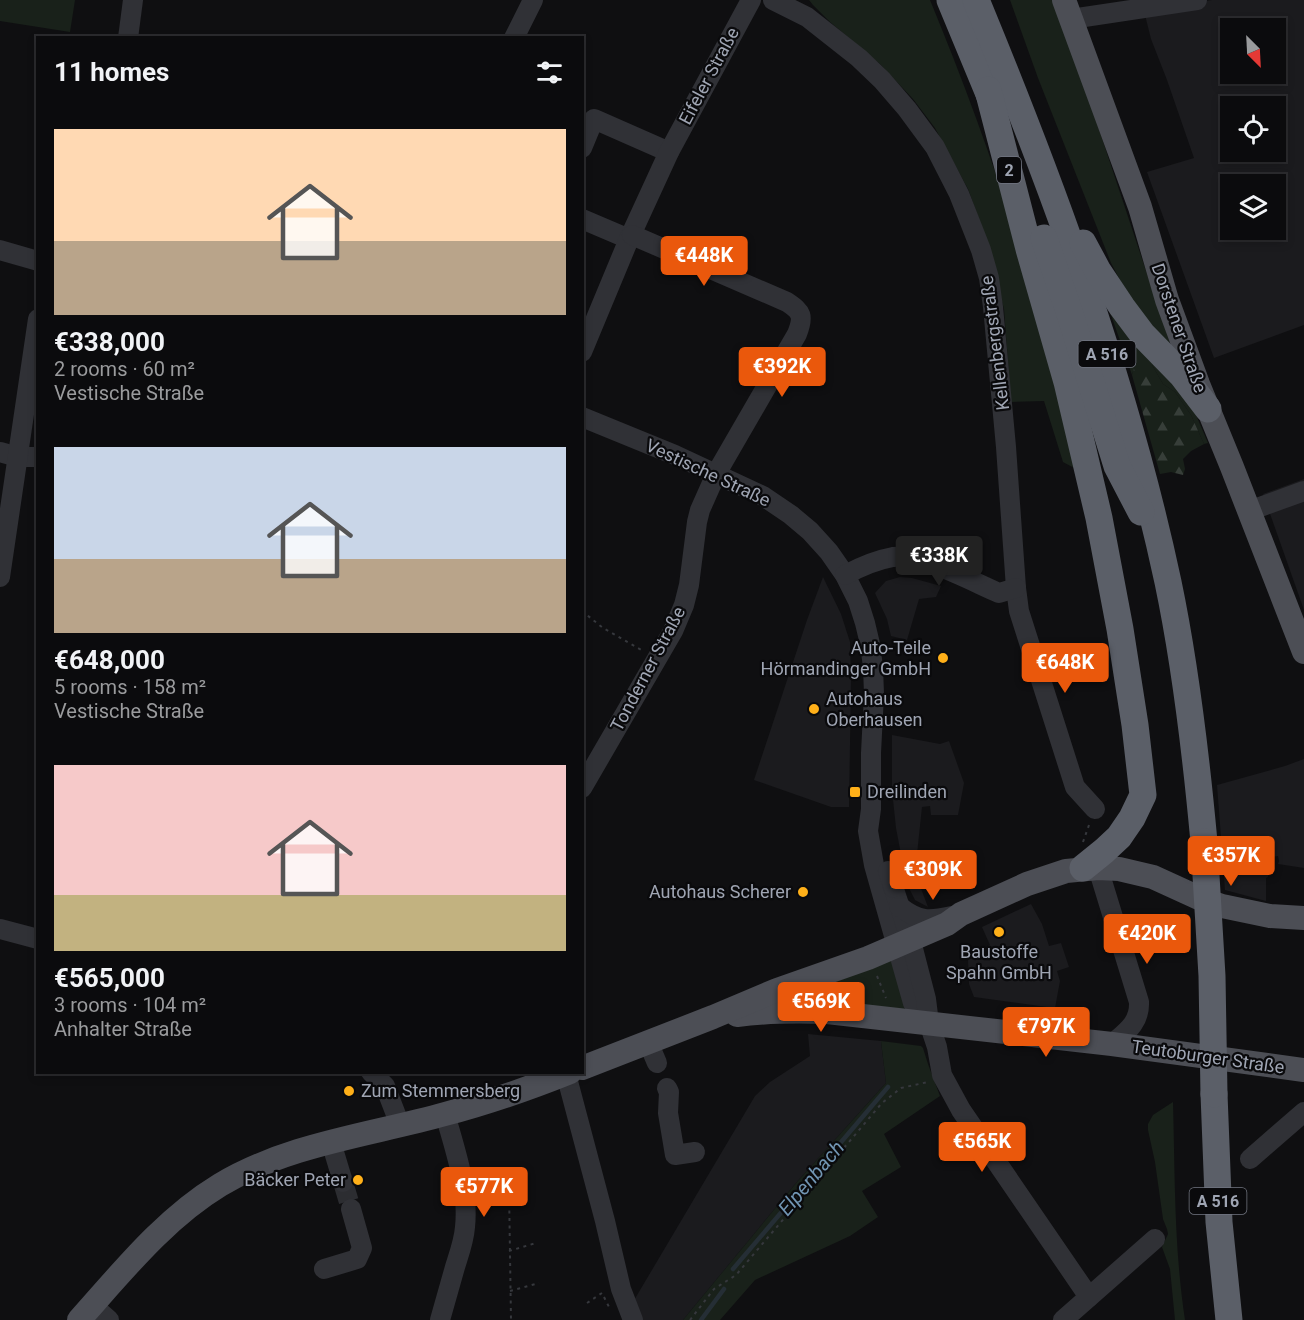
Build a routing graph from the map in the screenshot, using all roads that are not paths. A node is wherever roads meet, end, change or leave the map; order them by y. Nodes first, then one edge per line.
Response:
1 (133, 0) edge
2 (533, 0) edge
3 (751, 0) edge
4 (772, 0) edge
5 (798, 0) edge
6 (950, 0) edge
7 (976, 0) edge
8 (1197, 0) edge
9 (1068, 10) edge
10 (807, 17) junction
11 (128, 36) edge
12 (515, 36) edge
13 (988, 90) junction
14 (584, 143) edge
15 (669, 152) junction
16 (1041, 161) junction
17 (584, 220) edge
18 (631, 237) junction
19 (0, 250) edge
20 (36, 260) edge
21 (36, 333) edge
22 (584, 347) edge
23 (1208, 409) junction
24 (584, 418) edge
25 (18, 455) edge
26 (716, 474) junction
27 (1304, 490) edge
28 (1249, 511) junction
29 (1161, 550) junction
30 (845, 575) junction
31 (0, 577) edge
32 (1016, 588) junction
33 (1302, 641) edge
34 (584, 785) edge
35 (1095, 808) road end
36 (871, 809) junction
37 (1085, 869) junction
38 (899, 906) junction
39 (961, 914) junction
40 (1304, 918) edge
41 (0, 929) edge
42 (36, 938) edge
43 (904, 944) junction
44 (712, 1017) junction
45 (929, 1023) junction
46 (1112, 1044) junction
47 (584, 1069) edge
48 (1304, 1070) edge
49 (373, 1074) edge
50 (563, 1074) edge
51 (566, 1074) edge
52 (667, 1088) dead end
53 (1304, 1112) edge
54 (445, 1114) junction
55 (400, 1125) junction
56 (331, 1142) junction
57 (695, 1152) dead end
58 (1250, 1159) dead end
59 (343, 1182) tunnel mouth
60 (351, 1209) tunnel mouth
61 (1155, 1239) dead end
62 (324, 1269) dead end
63 (1089, 1297) junction
64 (94, 1315) edge
65 (1227, 1316) edge
66 (440, 1320) edge
67 (633, 1320) edge
68 (1063, 1320) edge

1 - 11 street
2 - 12 street
3 - 15 street, Eifeler Straße
4 - 10 street, Kellenbergstraße
5 - 10 street, Kellenbergstraße
6 - 13 highway, A 516
7 - 16 highway, A 516
8 - 9 street
9 - 23 main road, Dorstener Straße
10 - 32 street, Kellenbergstraße
13 - 29 highway, A 516
13 - 37 highway, 2
14 - 15 street
15 - 18 street, Eifeler Straße
16 - 23 highway
16 - 29 highway, A 516
17 - 18 street
18 - 22 street, Eifeler Straße
18 - 26 street, Tonderner Straße
19 - 20 street
21 - 25 street
23 - 28 main road, Dorstener Straße
24 - 26 street, Vestische Straße
25 - 31 street
26 - 30 street, Vestische Straße
26 - 34 street, Tonderner Straße
27 - 28 street
28 - 33 main road, Dorstener Straße
29 - 65 highway, A 516, bridge
30 - 32 street
30 - 36 street, Vestische Straße
32 - 35 street
36 - 38 street, Vestische Straße
36 - 43 street, Vestische Straße
37 - 39 main road
37 - 40 main road
37 - 46 street, Teutoburger Straße
38 - 39 street
38 - 43 street, Vestische Straße
39 - 43 main road
41 - 42 street
43 - 44 main road, Teutoburger Straße
43 - 45 street
44 - 45 main road, Teutoburger Straße
44 - 47 main road, Teutoburger Straße
45 - 46 main road, Teutoburger Straße
45 - 63 street
46 - 48 main road, Teutoburger Straße
49 - 55 street
50 - 54 main road, Teutoburger Straße
51 - 67 street
52 - 57 street
53 - 58 street
54 - 55 main road, Teutoburger Straße
54 - 66 street
55 - 56 main road, Teutoburger Straße
56 - 59 street
56 - 64 main road, Teutoburger Straße
60 - 62 street
61 - 63 street
63 - 68 street

